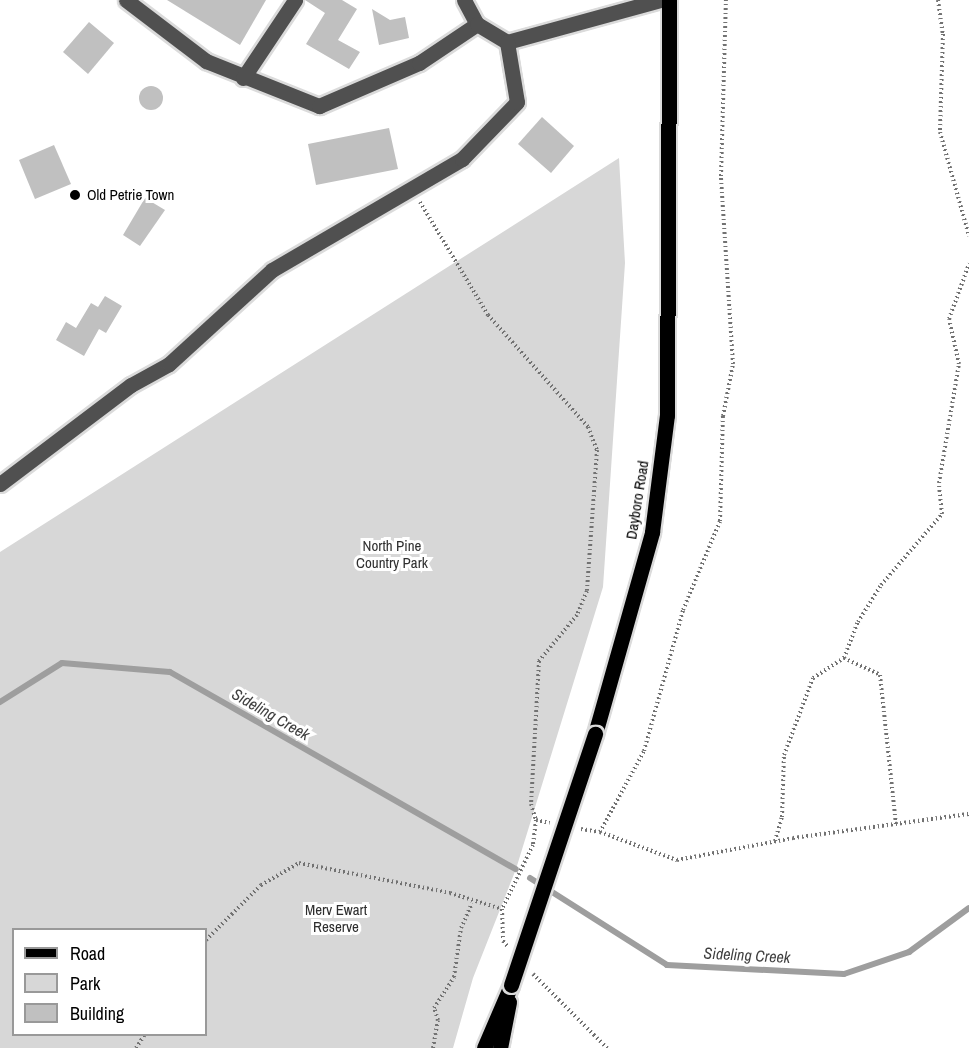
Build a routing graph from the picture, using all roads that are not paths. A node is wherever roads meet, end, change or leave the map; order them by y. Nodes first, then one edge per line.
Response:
1 (126, 0) edge
2 (295, 0) edge
3 (464, 0) edge
4 (661, 0) edge
5 (669, 0) edge
6 (477, 24) junction
7 (507, 42) junction
8 (243, 78) junction
9 (0, 484) edge
10 (511, 984) junction
11 (484, 1048) edge
12 (500, 1048) edge

1 - 8 lane
2 - 8 lane
3 - 6 lane
4 - 7 lane
5 - 10 main road, Dayboro Road, bridge
6 - 7 lane
6 - 8 lane
7 - 9 lane
10 - 11 main road, Dayboro Road
10 - 12 main road, Dayboro Road

